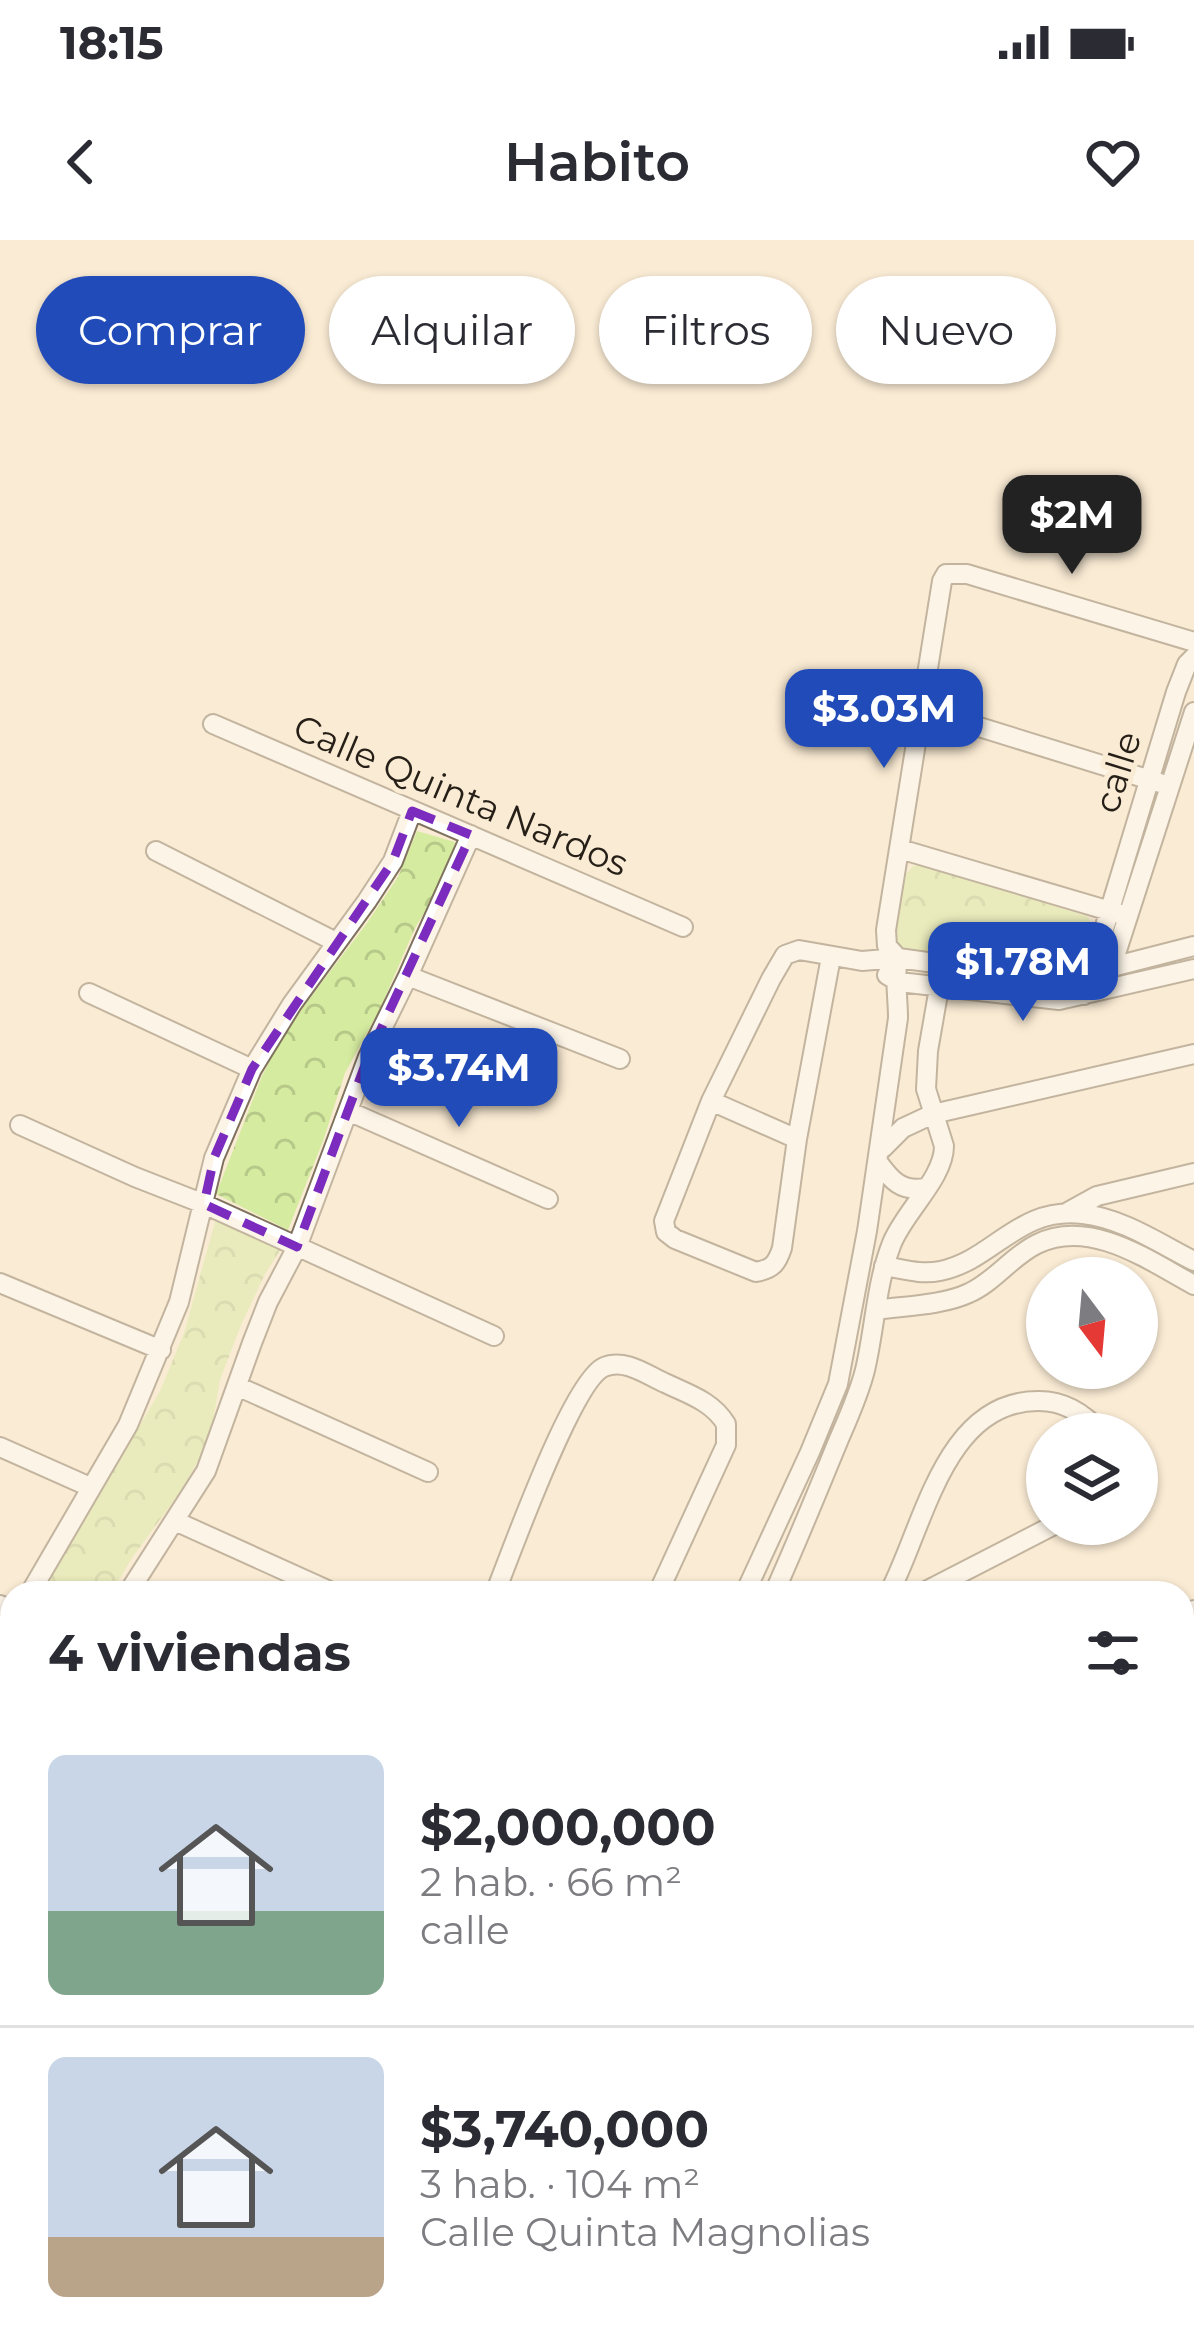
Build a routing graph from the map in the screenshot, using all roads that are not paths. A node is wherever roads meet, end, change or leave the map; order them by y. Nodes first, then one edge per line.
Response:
1 (1194, 642) edge
2 (1194, 657) edge
3 (921, 709) junction
4 (1194, 712) edge
5 (213, 724) dead end
6 (1149, 780) junction
7 (1170, 786) junction
8 (412, 811) junction
9 (471, 835) junction
10 (900, 850) junction
11 (156, 851) dead end
12 (1119, 914) junction
13 (683, 927) dead end
14 (336, 943) junction
15 (1194, 946) edge
16 (831, 958) junction
17 (898, 958) junction
18 (862, 961) junction
19 (944, 964) junction
20 (1102, 967) junction
21 (1194, 969) edge
22 (408, 976) junction
23 (896, 981) junction
24 (939, 987) junction
25 (89, 993) dead end
26 (1094, 993) junction
27 (1194, 1054) edge
28 (620, 1060) dead end
29 (252, 1069) junction
30 (711, 1101) junction
31 (348, 1111) junction
32 (933, 1114) junction
33 (20, 1125) dead end
34 (797, 1139) junction
35 (879, 1157) junction
36 (1194, 1173) edge
37 (925, 1187) junction
38 (548, 1199) dead end
39 (204, 1204) junction
40 (1066, 1213) junction
41 (297, 1247) junction
42 (968, 1261) junction
43 (1194, 1262) edge
44 (884, 1266) junction
45 (0, 1283) edge
46 (984, 1284) junction
47 (1194, 1285) edge
48 (856, 1286) junction
49 (878, 1300) junction
50 (494, 1336) dead end
51 (160, 1350) junction
52 (237, 1386) junction
53 (1080, 1413) edge
54 (0, 1447) edge
55 (428, 1472) dead end
56 (90, 1487) junction
57 (175, 1521) junction
58 (1026, 1539) edge
59 (37, 1581) edge
60 (136, 1581) edge
61 (308, 1581) edge
62 (500, 1581) edge
63 (664, 1581) edge
64 (751, 1581) edge
65 (779, 1581) edge
66 (895, 1581) edge
67 (945, 1581) edge

1 - 3 street
2 - 6 street, calle
3 - 6 street
3 - 10 street
4 - 7 street, calle
5 - 8 street, Calle Quinta Nardos
6 - 7 street
6 - 12 street, calle
7 - 12 street, calle
8 - 9 street, Calle Quinta Nardos
8 - 14 street
9 - 13 street, Calle Quinta Nardos
9 - 22 street
10 - 12 street
10 - 17 street
11 - 14 street
12 - 20 street, calle
14 - 29 street
15 - 20 street
16 - 18 street
16 - 30 street
16 - 34 street
17 - 18 street
17 - 19 street
17 - 23 street
18 - 23 street
19 - 20 street
19 - 24 street
20 - 26 street, calle
21 - 26 street
22 - 28 street
22 - 31 street
23 - 24 street
23 - 35 street
24 - 26 street
24 - 32 street
25 - 29 street
27 - 32 street
29 - 39 street
30 - 34 street
30 - 34 street
31 - 38 street
31 - 41 street
32 - 35 street
32 - 37 street
33 - 39 street
35 - 37 street
35 - 48 street
36 - 40 street
37 - 44 street
39 - 41 street
39 - 51 street
40 - 42 street
40 - 43 street
41 - 50 street
41 - 52 street
42 - 44 street
42 - 46 street
44 - 49 street
45 - 51 street
46 - 47 street
46 - 49 street
48 - 49 street
48 - 64 street
49 - 65 street
51 - 56 street
52 - 55 street
52 - 57 street
53 - 66 street
54 - 56 street
56 - 59 street
57 - 60 street
57 - 61 street
58 - 67 street
62 - 63 street

